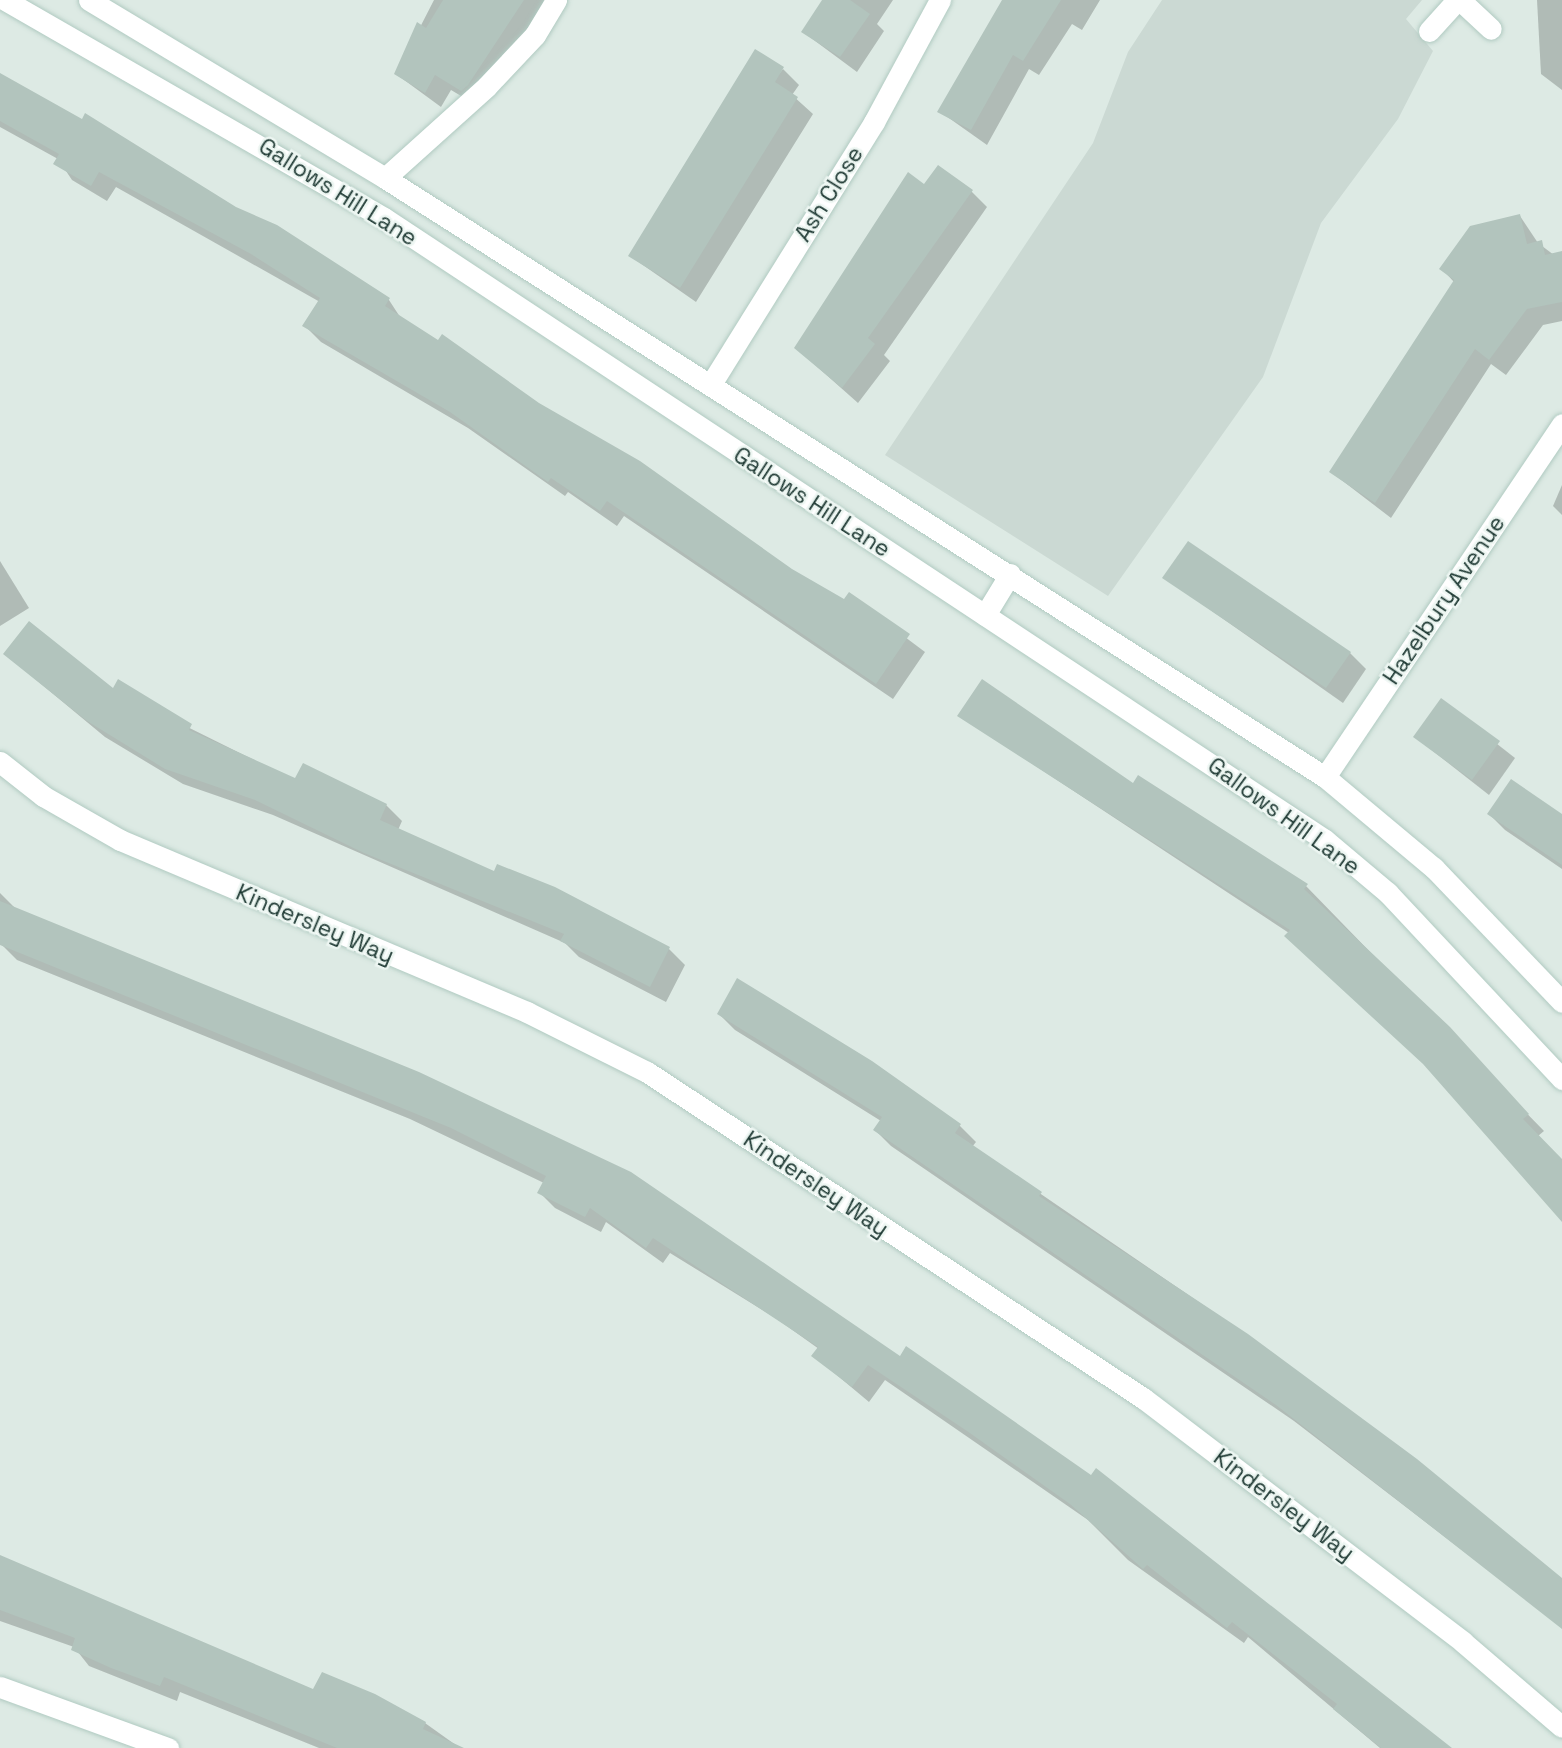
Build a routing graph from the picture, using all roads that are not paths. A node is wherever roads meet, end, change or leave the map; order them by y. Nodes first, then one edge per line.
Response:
1 (5, 0) edge
2 (89, 0) edge
3 (556, 0) edge
4 (940, 0) edge
5 (1459, 0) edge
6 (1491, 29) dead end
7 (1429, 31) dead end
8 (385, 178) junction
9 (711, 384) junction
10 (1562, 424) edge
11 (1010, 573) junction
12 (985, 615) junction
13 (0, 762) edge
14 (1325, 776) junction
15 (1562, 1002) edge
16 (1562, 1079) edge
17 (0, 1687) edge
18 (1562, 1727) edge
19 (168, 1748) edge

1 - 12 street, Gallows Hill Lane
2 - 8 street, Gallows Hill Lane
3 - 8 street
4 - 9 street, Ash Close
5 - 6 street
5 - 7 street
8 - 9 street, Gallows Hill Lane
9 - 11 street, Gallows Hill Lane
10 - 14 street, Hazelbury Avenue
11 - 12 street
11 - 14 street, Gallows Hill Lane
12 - 16 street, Gallows Hill Lane
13 - 18 street, Kindersley Way
14 - 15 street, Gallows Hill Lane
17 - 19 street

